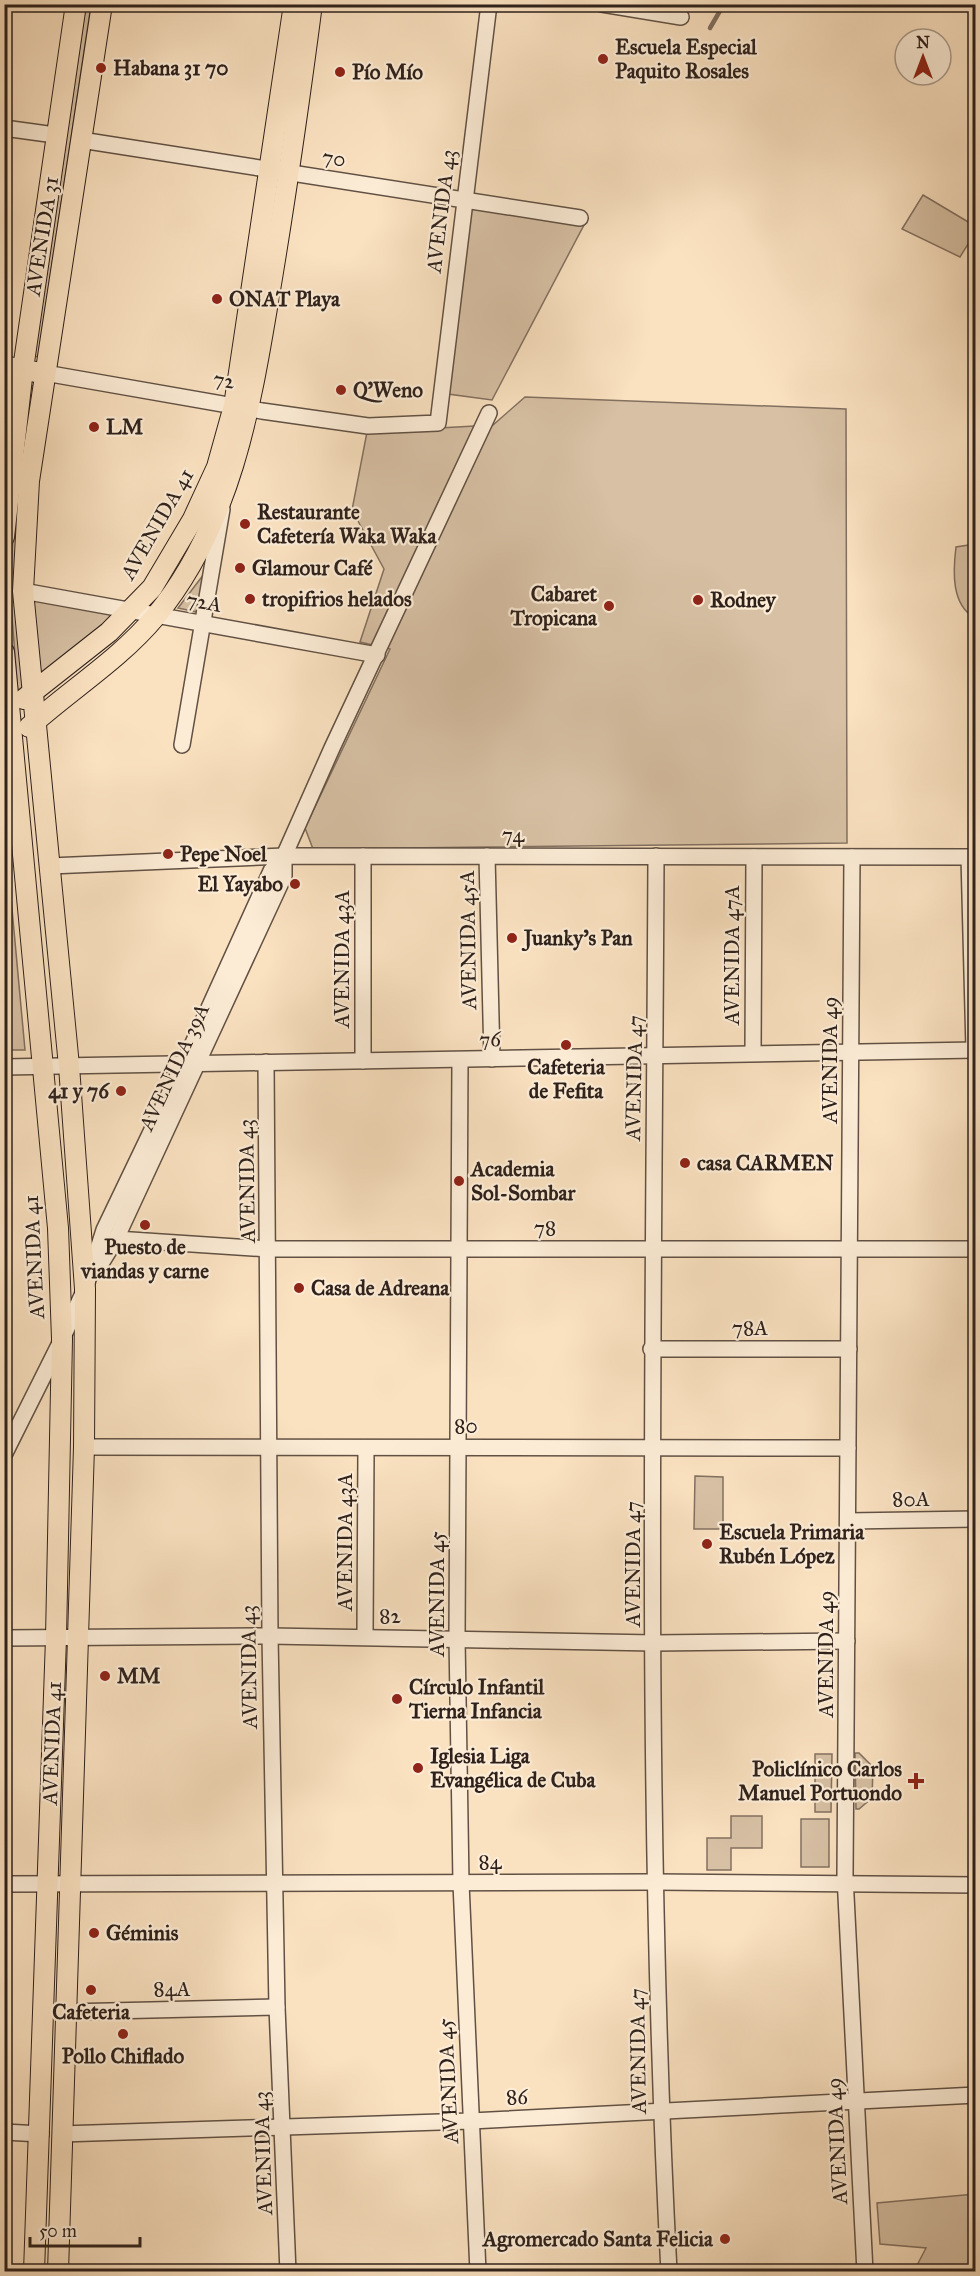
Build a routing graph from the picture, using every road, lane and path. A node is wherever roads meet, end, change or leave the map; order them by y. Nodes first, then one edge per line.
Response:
1 (76, 4) edge
2 (102, 4) edge
3 (294, 4) edge
4 (312, 4) edge
5 (489, 4) edge
6 (602, 4) edge
7 (681, 17) dead end
8 (4, 128) edge
9 (56, 135) junction
10 (81, 140) junction
11 (270, 169) junction
12 (290, 172) junction
13 (463, 200) junction
14 (580, 218) dead end
15 (14, 367) edge
16 (45, 373) junction
17 (242, 408) junction
18 (489, 413) dead end
19 (438, 423) joint
20 (225, 494) junction
21 (4, 537) edge
22 (23, 591) junction
23 (132, 611) junction
24 (156, 615) junction
25 (205, 624) junction
26 (4, 652) edge
27 (377, 656) junction
28 (32, 693) junction
29 (8, 714) edge
30 (35, 721) junction
31 (9, 745) edge
32 (182, 745) dead end
33 (4, 816) edge
34 (22, 828) junction
35 (284, 856) junction
36 (363, 856) junction
37 (487, 856) junction
38 (656, 856) junction
39 (754, 857) junction
40 (852, 857) junction
41 (972, 857) edge
42 (50, 866) junction
43 (975, 1050) edge
44 (851, 1051) junction
45 (753, 1053) junction
46 (655, 1056) junction
47 (492, 1059) junction
48 (460, 1060) junction
49 (363, 1061) junction
50 (267, 1062) junction
51 (192, 1063) junction
52 (43, 1066) junction
53 (69, 1066) junction
54 (4, 1067) edge
55 (116, 1239) junction
56 (461, 1249) junction
57 (652, 1249) junction
58 (850, 1249) junction
59 (975, 1249) edge
60 (269, 1250) junction
61 (85, 1289) junction
62 (62, 1339) junction
63 (651, 1349) junction
64 (849, 1349) junction
65 (267, 1445) junction
66 (84, 1447) junction
67 (460, 1447) junction
68 (366, 1448) junction
69 (848, 1448) junction
70 (653, 1449) junction
71 (4, 1455) edge
72 (975, 1519) edge
73 (848, 1521) junction
74 (270, 1636) junction
75 (365, 1637) junction
76 (4, 1638) edge
77 (56, 1638) junction
78 (79, 1638) junction
79 (458, 1638) junction
80 (847, 1641) junction
81 (654, 1643) junction
82 (657, 1882) junction
83 (48, 1883) junction
84 (72, 1883) junction
85 (461, 1883) junction
86 (4, 1884) edge
87 (274, 1884) junction
88 (846, 1884) junction
89 (975, 1885) edge
90 (277, 2007) junction
91 (67, 2012) junction
92 (975, 2095) edge
93 (855, 2101) junction
94 (660, 2110) junction
95 (471, 2121) junction
96 (284, 2127) junction
97 (4, 2132) edge
98 (40, 2134) junction
99 (61, 2134) junction
100 (34, 2271) edge
101 (58, 2271) edge
102 (288, 2271) edge
103 (478, 2271) edge
104 (669, 2271) edge
105 (866, 2271) edge

1 - 9 main road, AVENIDA 31
2 - 10 main road, AVENIDA 31
3 - 11 main road, AVENIDA 41
4 - 12 main road, AVENIDA 41
5 - 13 street, AVENIDA 43
6 - 7 street
8 - 9 street
9 - 15 main road, AVENIDA 31
10 - 11 street, 70
10 - 16 main road, AVENIDA 31
11 - 12 street, 70
11 - 17 main road, AVENIDA 41
12 - 13 street, 70
12 - 17 main road, AVENIDA 41
13 - 14 street, 70
13 - 19 street, AVENIDA 43
15 - 16 main road, 72
15 - 21 main road, AVENIDA 31
16 - 17 street, 72
16 - 22 main road, AVENIDA 31
17 - 19 street, 72
17 - 20 main road, AVENIDA 41
17 - 23 main road, AVENIDA 41
18 - 27 street, AVENIDA 39A
20 - 24 main road, AVENIDA 41
20 - 25 street
22 - 23 street, 72A
22 - 28 main road, AVENIDA 31
23 - 24 street, 72A
23 - 28 main road, AVENIDA 41
24 - 25 street, 72A
24 - 30 main road, AVENIDA 41
25 - 27 street, 72A
25 - 32 street
26 - 29 main road
27 - 35 street, AVENIDA 39A
28 - 29 main road, AVENIDA 41
28 - 30 main road, AVENIDA 31
29 - 31 main road, AVENIDA 41
30 - 31 main road
30 - 42 main road, AVENIDA 41
31 - 34 main road, AVENIDA 41
33 - 34 main road
34 - 52 main road, AVENIDA 41
35 - 36 street, 74
35 - 42 street, 74
35 - 51 street, AVENIDA 39A
36 - 37 street, 74
36 - 49 street, AVENIDA 43A
37 - 38 street, 74
37 - 47 street, AVENIDA 45A
38 - 39 street, 74
38 - 46 street, AVENIDA 47
39 - 40 street, 74
39 - 45 street, AVENIDA 47A
40 - 41 street, 74
40 - 44 street, AVENIDA 49
41 - 43 street
42 - 53 main road, AVENIDA 41
43 - 44 street, 76
44 - 45 street, 76
44 - 58 street, AVENIDA 49
45 - 46 street, 76
46 - 47 street, 76
46 - 57 street, AVENIDA 47
47 - 48 street, 76
48 - 49 street, 76
48 - 56 street, AVENIDA 45
49 - 50 street, 76
50 - 51 street, 76
50 - 60 street, AVENIDA 43
51 - 53 street, 76
51 - 55 street, AVENIDA 39A
51 - 61 street, AVENIDA 39A
52 - 53 street, 76
52 - 54 street, 76
52 - 62 main road, AVENIDA 41
53 - 61 main road, AVENIDA 41
55 - 60 street, 78
55 - 61 street, AVENIDA 39A
56 - 57 street, 78
56 - 60 street, 78
56 - 67 street, AVENIDA 45
57 - 58 street, 78
57 - 63 street, AVENIDA 47
58 - 59 street, 78
58 - 64 street, AVENIDA 49
60 - 65 street, AVENIDA 43
61 - 62 street, AVENIDA 39A
61 - 66 main road, AVENIDA 41
62 - 71 street, AVENIDA 39A
62 - 77 main road, AVENIDA 41
63 - 64 street, 78A
63 - 70 street, AVENIDA 47
64 - 69 street, AVENIDA 49
65 - 66 street, 80
65 - 68 street, 80
65 - 74 street, AVENIDA 43
66 - 78 main road, AVENIDA 41
67 - 68 street, 80
67 - 70 street, 80
67 - 79 street, AVENIDA 45
68 - 75 street, AVENIDA 43A
69 - 70 street, 80
69 - 73 street, AVENIDA 49
70 - 81 street, AVENIDA 47
72 - 73 street, 80A
73 - 80 street, AVENIDA 49
74 - 75 street, 82
74 - 78 street, 82
74 - 87 street, AVENIDA 43
75 - 79 street, 82
76 - 77 street, 82
77 - 78 street, 82
77 - 83 main road, AVENIDA 41
78 - 84 main road, AVENIDA 41
79 - 81 street, 82
79 - 85 street, AVENIDA 45
80 - 81 street, 82
80 - 88 street, AVENIDA 49
81 - 82 street, AVENIDA 47
82 - 85 street, 84
82 - 88 street, 84
82 - 94 street, AVENIDA 47
83 - 84 street, 84
83 - 86 street, 84
83 - 98 main road, AVENIDA 41
84 - 87 street, 84
84 - 91 main road, AVENIDA 41
85 - 87 street, 84
85 - 95 street, AVENIDA 45
87 - 90 street, AVENIDA 43
88 - 89 street, 84
88 - 93 street, AVENIDA 49
90 - 91 street, 84A
90 - 96 street, AVENIDA 43
91 - 99 main road, AVENIDA 41
92 - 93 street, 86
93 - 94 street, 86
93 - 105 street, AVENIDA 49
94 - 95 street, 86
94 - 104 street, AVENIDA 47
95 - 96 street, 86
95 - 103 street, AVENIDA 45
96 - 99 street, 86
96 - 102 street, AVENIDA 43
97 - 98 street
98 - 100 main road, AVENIDA 41
99 - 101 main road, AVENIDA 41

